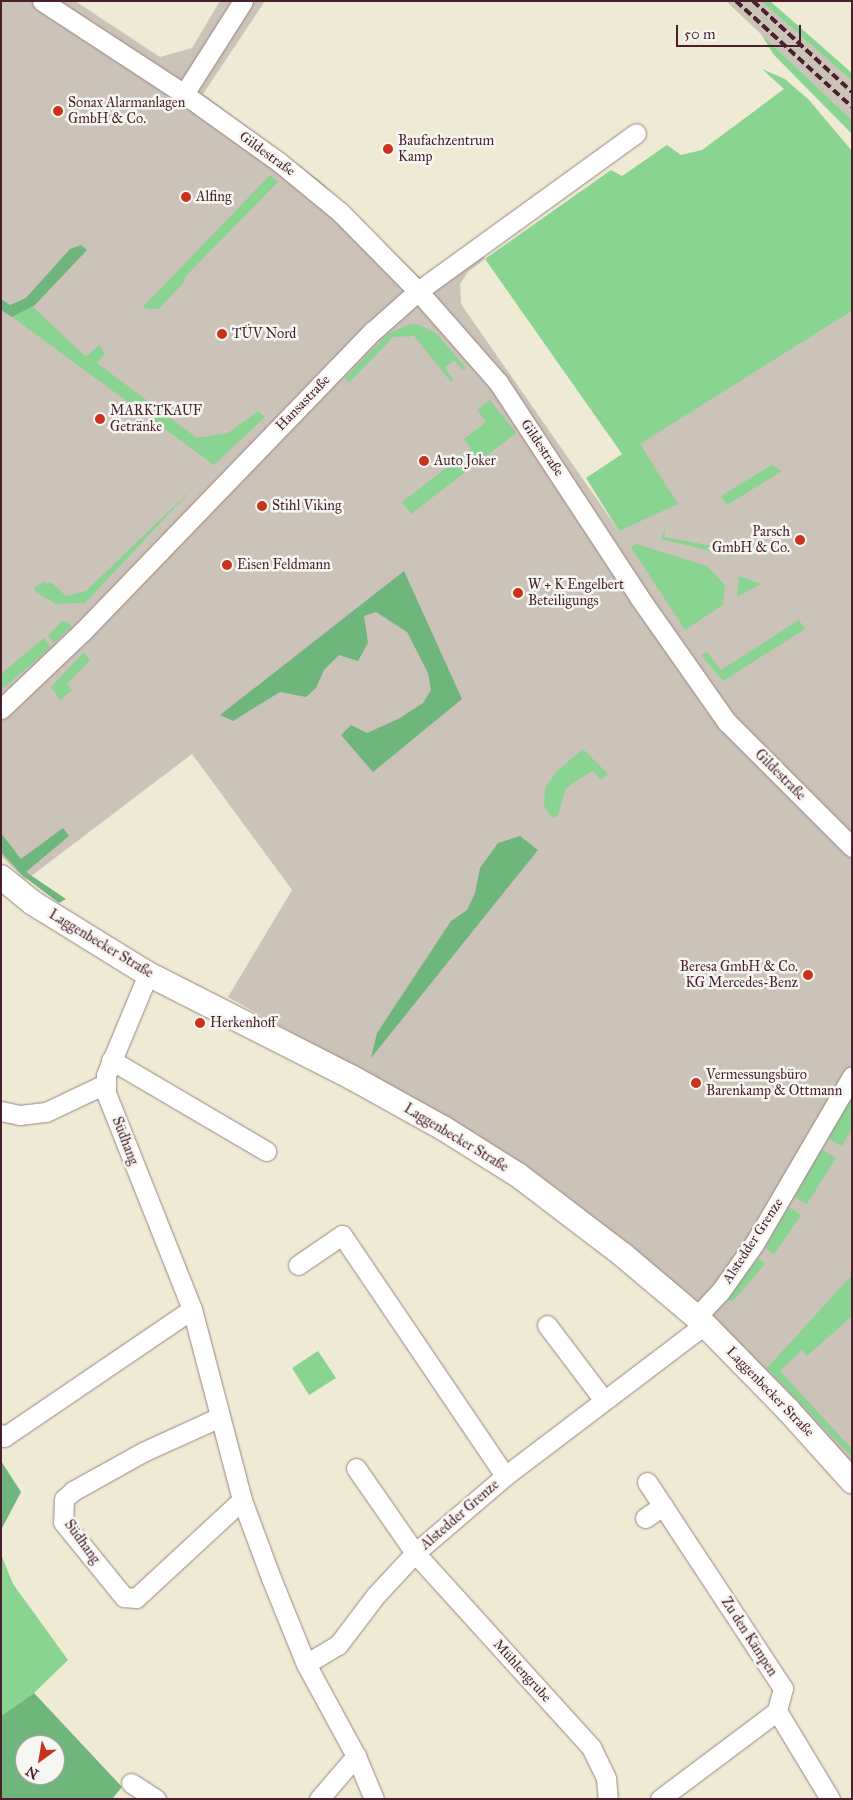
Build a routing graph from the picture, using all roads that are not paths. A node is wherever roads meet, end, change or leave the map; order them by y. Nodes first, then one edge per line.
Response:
1 (42, 1) edge
2 (243, 1) edge
3 (184, 94) junction
4 (636, 132) dead end
5 (418, 291) junction
6 (1, 710) edge
7 (852, 847) edge
8 (1, 876) edge
9 (148, 974) junction
10 (111, 1060) junction
11 (852, 1076) edge
12 (105, 1084) junction
13 (1, 1111) edge
14 (266, 1151) dead end
15 (298, 1265) dead end
16 (192, 1309) junction
17 (700, 1320) junction
18 (547, 1325) dead end
19 (603, 1399) junction
20 (220, 1417) junction
21 (1, 1434) edge
22 (356, 1468) dead end
23 (505, 1476) junction
24 (852, 1481) edge
25 (647, 1482) dead end
26 (242, 1500) junction
27 (663, 1506) junction
28 (645, 1518) dead end
29 (415, 1553) junction
30 (306, 1664) junction
31 (777, 1711) junction
32 (356, 1756) junction
33 (131, 1783) dead end
34 (156, 1799) edge
35 (319, 1799) edge
36 (374, 1799) edge
37 (608, 1799) edge
38 (660, 1799) edge
39 (830, 1799) edge

1 - 3 street, Gildestraße
2 - 3 street
3 - 5 street, Gildestraße
4 - 5 street, Hansastraße
5 - 6 street, Hansastraße
5 - 7 street, Gildestraße
8 - 9 street, Laggenbecker Straße
9 - 10 street
9 - 17 street, Laggenbecker Straße
10 - 12 street
10 - 14 street
11 - 17 street, Alstedder Grenze
12 - 13 street
12 - 16 street, Südhang
15 - 23 street, Alstedder Grenze
16 - 20 street, Südhang
16 - 21 street
17 - 19 street, Alstedder Grenze
17 - 24 street, Laggenbecker Straße
18 - 19 street
19 - 23 street, Alstedder Grenze
20 - 26 street, Südhang
20 - 26 street, Südhang
22 - 29 street, Alstedder Grenze
23 - 29 street, Alstedder Grenze
25 - 27 street, Zu den Kämpen
26 - 30 street, Südhang
27 - 28 street
27 - 31 street, Zu den Kämpen
29 - 30 street, Alstedder Grenze
29 - 37 street, Mühlengrube
30 - 32 street, Südhang
31 - 38 street
31 - 39 street
32 - 35 street
32 - 36 street, Südhang
33 - 34 street

